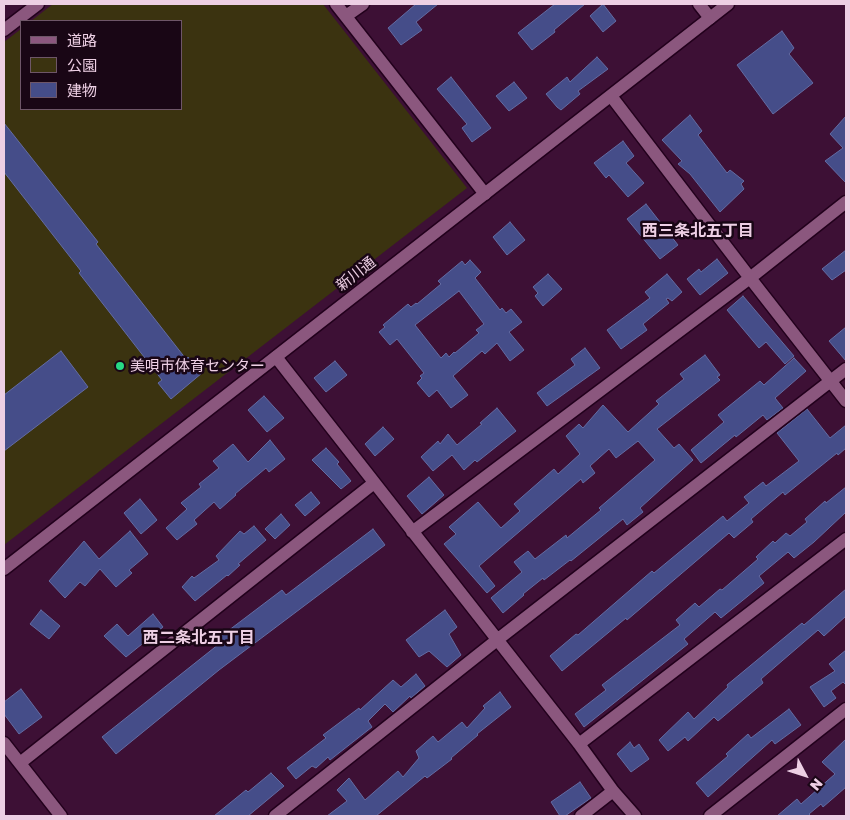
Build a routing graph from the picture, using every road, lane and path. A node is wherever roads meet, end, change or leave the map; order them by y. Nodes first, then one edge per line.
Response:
1 (38, 4) edge
2 (336, 4) edge
3 (363, 4) edge
4 (699, 4) edge
5 (728, 4) edge
6 (346, 16) junction
7 (710, 18) junction
8 (4, 30) edge
9 (611, 96) junction
10 (486, 194) junction
11 (846, 202) edge
12 (750, 278) junction
13 (276, 357) junction
14 (846, 369) edge
15 (831, 382) junction
16 (846, 401) edge
17 (374, 483) junction
18 (412, 532) junction
19 (846, 539) edge
20 (4, 569) edge
21 (496, 640) junction
22 (846, 709) edge
23 (4, 743) edge
24 (579, 744) junction
25 (20, 764) junction
26 (613, 791) junction
27 (59, 816) edge
28 (275, 816) edge
29 (581, 816) edge
30 (635, 816) edge
31 (710, 816) edge

1 - 8 street
2 - 6 street
3 - 6 street
4 - 7 street
5 - 7 street, 新川通
6 - 10 street
7 - 9 street, 新川通
9 - 10 street, 新川通
9 - 12 street
10 - 13 street, 新川通
11 - 12 street
12 - 15 street
12 - 18 street
13 - 17 street
13 - 20 street, 新川通
14 - 15 street
15 - 16 street
15 - 21 street
17 - 18 street
17 - 25 street
18 - 21 street
19 - 24 street
21 - 24 street
21 - 28 street
22 - 31 street
23 - 25 street
24 - 26 street
25 - 27 street
26 - 29 street
26 - 30 street

